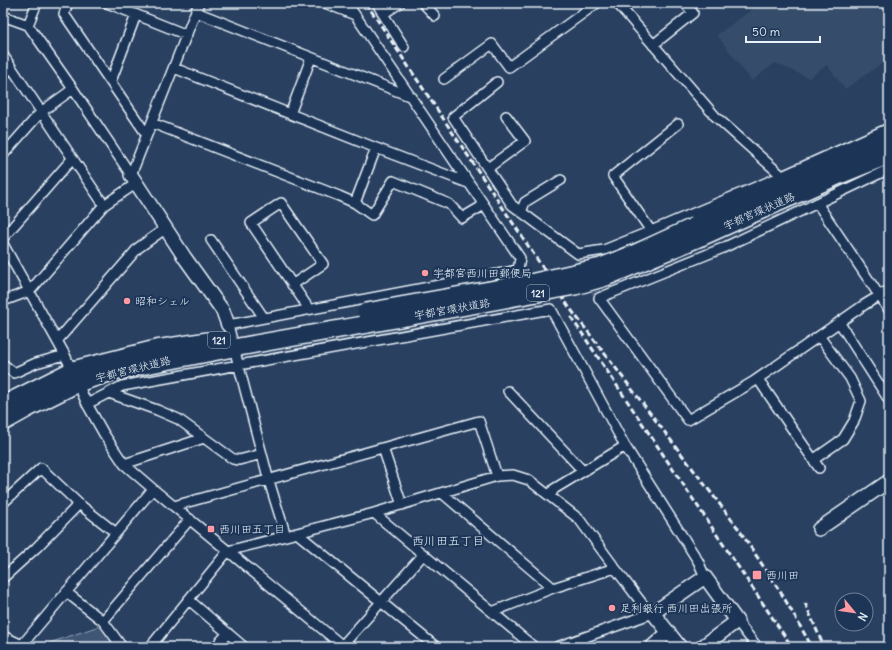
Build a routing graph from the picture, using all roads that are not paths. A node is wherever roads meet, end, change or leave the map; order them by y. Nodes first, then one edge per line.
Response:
1 (37, 3) edge
2 (68, 3) edge
3 (107, 3) edge
4 (199, 3) edge
5 (325, 3) edge
6 (347, 3) edge
7 (377, 3) edge
8 (400, 3) edge
9 (423, 3) edge
10 (597, 3) edge
11 (617, 3) edge
12 (685, 3) edge
13 (196, 12) junction
14 (384, 14) junction
15 (136, 15) junction
16 (355, 15) junction
17 (3, 16) edge
18 (435, 16) dead end
19 (28, 25) junction
20 (187, 35) junction
21 (653, 45) junction
22 (404, 47) dead end
23 (3, 55) edge
24 (311, 58) junction
25 (10, 67) junction
26 (174, 68) junction
27 (3, 75) edge
28 (444, 79) dead end
29 (111, 81) junction
30 (497, 82) dead end
31 (73, 89) junction
32 (412, 97) junction
33 (40, 112) junction
34 (290, 114) junction
35 (506, 116) dead end
36 (152, 123) junction
37 (678, 124) dead end
38 (889, 128) edge
39 (147, 135) junction
40 (889, 141) edge
41 (376, 148) junction
42 (3, 155) edge
43 (889, 155) edge
44 (72, 158) junction
45 (488, 168) junction
46 (889, 169) edge
47 (782, 176) junction
48 (134, 179) junction
49 (561, 180) dead end
50 (468, 183) junction
51 (355, 203) junction
52 (817, 203) junction
53 (484, 205) junction
54 (104, 206) junction
55 (521, 212) junction
56 (166, 228) junction
57 (651, 231) junction
58 (698, 232) junction
59 (3, 238) edge
60 (211, 240) dead end
61 (3, 244) edge
62 (292, 285) junction
63 (889, 290) edge
64 (30, 291) junction
65 (879, 296) junction
66 (3, 301) edge
67 (309, 309) junction
68 (889, 310) edge
69 (264, 318) junction
70 (839, 322) junction
71 (819, 336) junction
72 (231, 337) junction
73 (57, 341) junction
74 (3, 364) edge
75 (238, 365) junction
76 (72, 369) junction
77 (758, 378) junction
78 (508, 391) dead end
79 (109, 393) junction
80 (889, 400) edge
81 (87, 404) junction
82 (3, 405) edge
83 (3, 422) edge
84 (204, 438) junction
85 (625, 446) junction
86 (383, 448) junction
87 (262, 454) junction
88 (124, 464) junction
89 (583, 472) junction
90 (497, 476) junction
91 (269, 481) junction
92 (889, 481) edge
93 (153, 489) junction
94 (442, 493) junction
95 (550, 496) junction
96 (3, 503) edge
97 (79, 504) junction
98 (402, 505) junction
99 (174, 506) junction
100 (374, 513) junction
101 (190, 519) junction
102 (819, 529) dead end
103 (116, 533) junction
104 (297, 533) junction
105 (286, 536) junction
106 (228, 551) junction
107 (423, 554) junction
108 (614, 568) junction
109 (705, 577) junction
110 (3, 578) edge
111 (553, 588) junction
112 (66, 592) junction
113 (189, 600) junction
114 (381, 602) junction
115 (492, 612) junction
116 (653, 613) junction
117 (737, 621) junction
118 (103, 622) junction
119 (668, 632) junction
120 (228, 633) junction
121 (3, 636) edge
122 (122, 647) edge
123 (150, 647) edge
124 (215, 647) edge
125 (244, 647) edge
126 (342, 647) edge
127 (436, 647) edge
128 (534, 647) edge
129 (557, 647) edge
130 (652, 647) edge
131 (680, 647) edge
132 (702, 647) edge
133 (757, 647) edge

1 - 19 street
2 - 29 street
3 - 15 street
4 - 13 street
5 - 16 street
6 - 16 street
7 - 14 street
8 - 14 street
9 - 18 street
10 - 28 street
11 - 21 street
12 - 21 street
13 - 20 street
13 - 24 street
14 - 22 street
15 - 20 street
15 - 29 street
16 - 32 street
17 - 19 street
19 - 31 street
20 - 26 street
21 - 47 street
23 - 25 street
24 - 32 street
24 - 34 street
25 - 27 street
25 - 33 street
26 - 34 street
26 - 36 street
29 - 39 street
30 - 45 street
31 - 33 street
31 - 48 street
32 - 50 street
33 - 42 street
33 - 44 street
34 - 41 street
35 - 45 street
36 - 39 street
36 - 51 street
37 - 57 street
38 - 47 street
39 - 48 street
40 - 58 highway, 宇都宮環状道路 / 121
41 - 50 street
41 - 51 street
43 - 58 highway, 宇都宮環状道路 / 121
44 - 54 street
44 - 59 street
45 - 55 street
46 - 52 street
47 - 57 street
48 - 54 street
48 - 56 street
49 - 55 street
50 - 53 street
51 - 53 street
52 - 65 street
52 - 77 street
53 - 67 street
54 - 64 street
55 - 57 street
56 - 72 street
56 - 73 street
58 - 72 highway, 宇都宮環状道路 / 121, bridge
60 - 69 street
61 - 64 street
62 - 62 street
62 - 67 street
63 - 65 street
64 - 66 street
64 - 73 street
65 - 68 street
65 - 70 street
67 - 69 street
69 - 72 street
70 - 71 street
70 - 80 street
71 - 77 street
71 - 77 street
72 - 75 street
72 - 76 highway, 宇都宮環状道路 / 121
73 - 76 street
74 - 76 street
75 - 79 street
75 - 85 street
75 - 87 street
76 - 81 street
76 - 82 highway, 宇都宮環状道路 / 121
76 - 83 highway, 宇都宮環状道路 / 121
78 - 89 street
79 - 81 street
79 - 84 street
81 - 88 street
84 - 87 street
84 - 88 street
85 - 89 street
85 - 109 street
86 - 90 street
86 - 91 street
86 - 98 street
87 - 91 street
88 - 93 street
89 - 95 street
90 - 94 street
90 - 95 street
91 - 99 street
91 - 105 street
92 - 102 street
93 - 99 street
93 - 103 street
94 - 98 street
94 - 111 street
95 - 108 street
96 - 97 street
97 - 103 street
97 - 110 street
98 - 100 street
99 - 101 street
100 - 104 street
100 - 107 street
101 - 106 street
101 - 118 street
103 - 112 street
104 - 105 street
104 - 114 street
105 - 106 street
106 - 113 street
106 - 126 street
107 - 114 street
107 - 115 street
108 - 111 street
108 - 116 street
109 - 116 street
109 - 117 street
111 - 115 street
112 - 118 street
112 - 121 street
113 - 120 street
113 - 123 street
114 - 126 street
114 - 127 street
115 - 128 street
116 - 119 street
116 - 129 street
117 - 132 street
117 - 133 street
118 - 122 street
119 - 130 street
119 - 131 street
120 - 124 street
120 - 125 street

